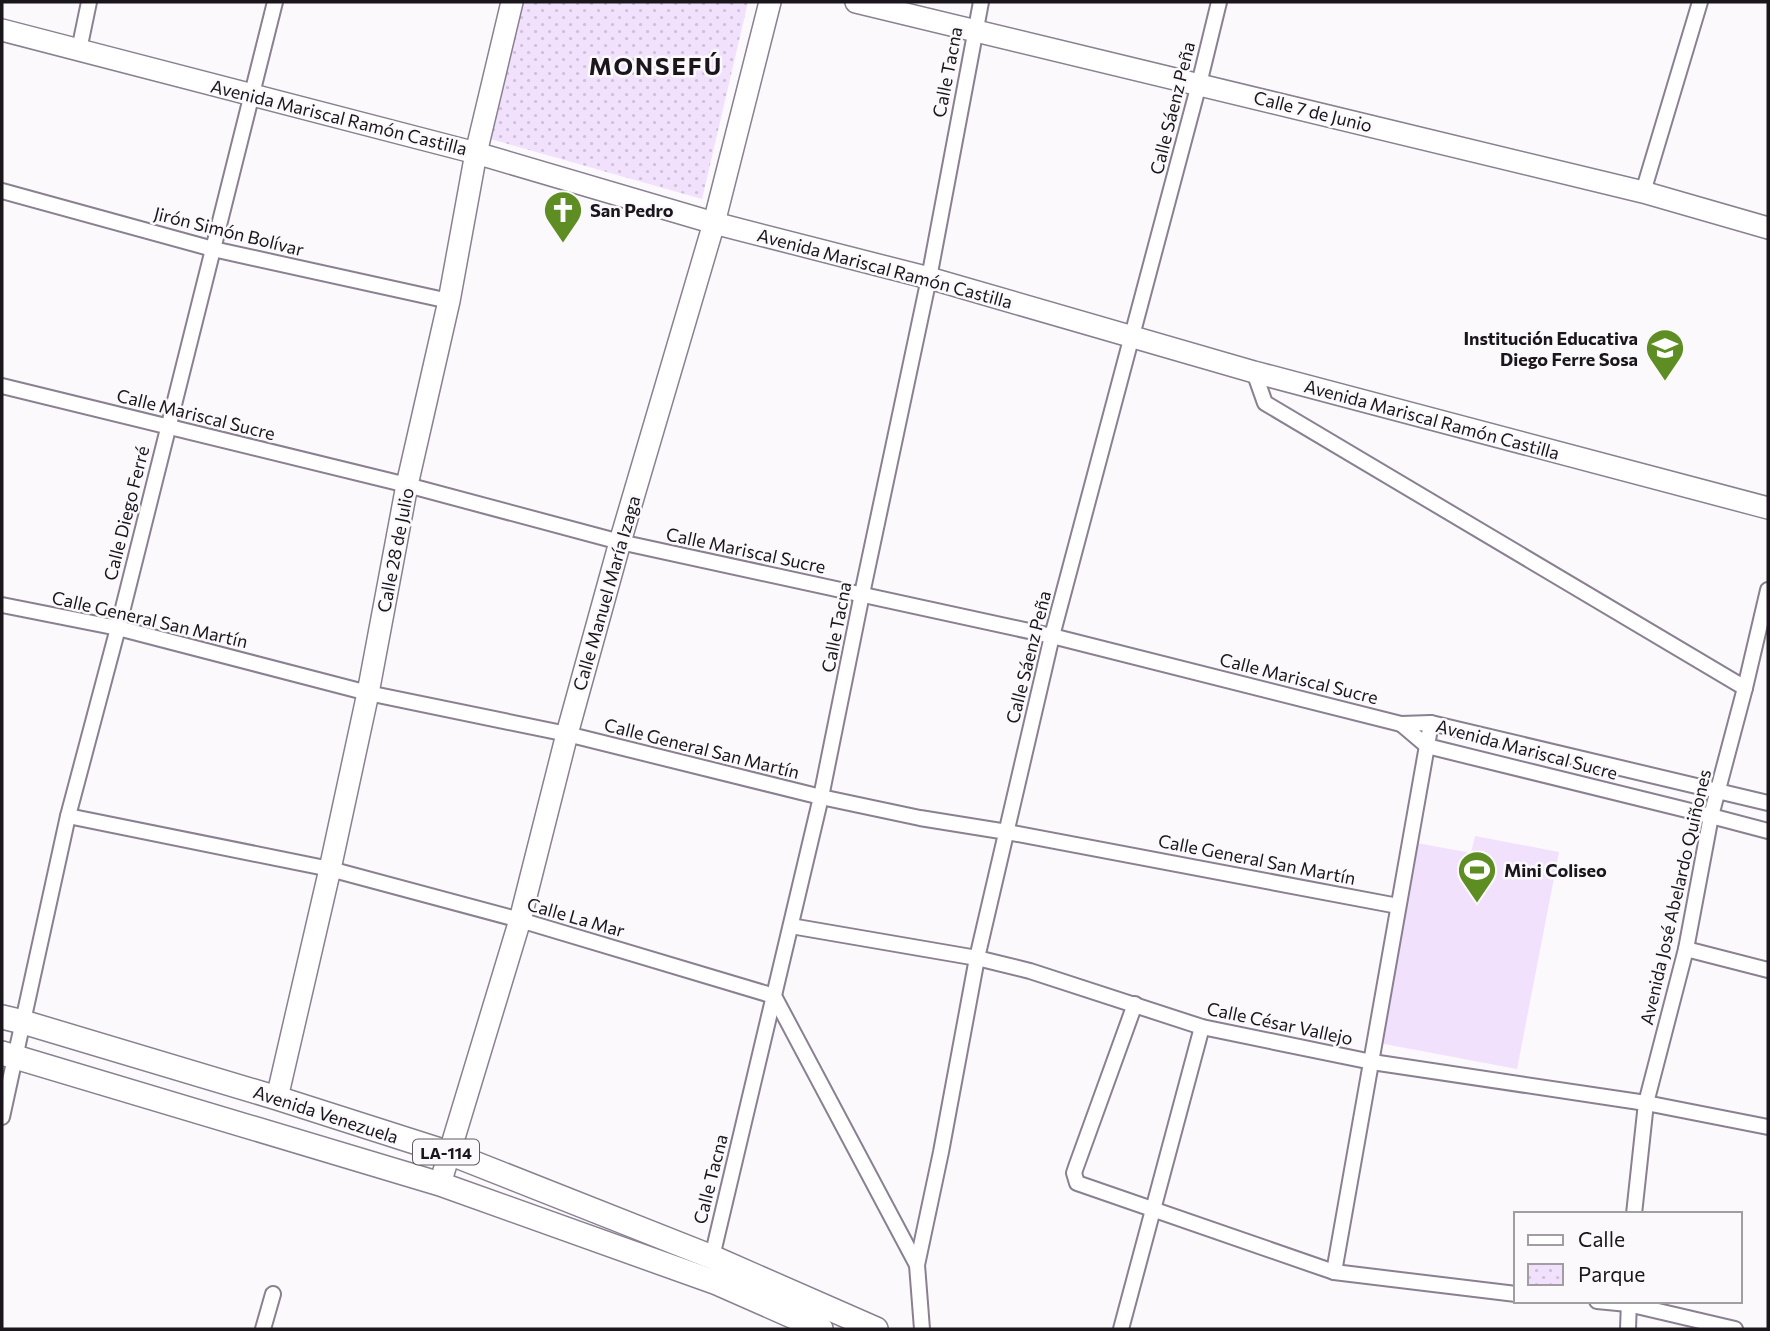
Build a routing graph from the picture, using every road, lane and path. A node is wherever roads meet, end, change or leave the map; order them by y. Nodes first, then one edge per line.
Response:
1 (89, 2) edge
2 (275, 2) edge
3 (512, 2) edge
4 (770, 2) edge
5 (856, 2) edge
6 (981, 2) edge
7 (1219, 2) edge
8 (1700, 2) edge
9 (2, 30) edge
10 (974, 30) junction
11 (79, 50) junction
12 (1199, 84) junction
13 (251, 96) junction
14 (476, 153) junction
15 (2, 191) edge
16 (1643, 192) junction
17 (714, 223) junction
18 (1768, 228) edge
19 (213, 248) junction
20 (929, 278) junction
21 (449, 301) junction
22 (1133, 336) junction
23 (1254, 372) junction
24 (2, 386) edge
25 (168, 426) junction
26 (407, 485) junction
27 (1768, 509) edge
28 (620, 542) junction
29 (1768, 590) edge
30 (862, 594) junction
31 (2, 605) edge
32 (118, 628) junction
33 (1052, 636) junction
34 (1745, 688) junction
35 (368, 693) junction
36 (1432, 723) junction
37 (1401, 724) junction
38 (567, 734) junction
39 (1427, 746) junction
40 (1718, 791) junction
41 (821, 797) junction
42 (1768, 803) edge
43 (68, 816) junction
44 (1712, 816) junction
45 (1768, 831) edge
46 (1007, 832) junction
47 (330, 869) junction
48 (1398, 906) junction
49 (520, 920) junction
50 (791, 926) junction
51 (1686, 949) junction
52 (977, 958) junction
53 (1768, 970) edge
54 (774, 996) junction
55 (1135, 1004) junction
56 (12, 1020) edge
57 (1202, 1027) junction
58 (9, 1055) edge
59 (1372, 1062) junction
60 (277, 1098) junction
61 (1646, 1103) junction
62 (2, 1117) edge
63 (1768, 1127) edge
64 (449, 1153) junction
65 (440, 1184) junction
66 (1153, 1210) junction
67 (1634, 1212) edge
68 (712, 1256) junction
69 (916, 1265) junction
70 (1334, 1272) junction
71 (273, 1294) dead end
72 (1514, 1294) edge
73 (1628, 1303) edge
74 (1632, 1303) edge
75 (1126, 1328) edge
76 (263, 1329) edge
77 (821, 1329) edge
78 (876, 1329) edge
79 (922, 1329) edge
80 (1628, 1329) edge
81 (1735, 1329) edge

1 - 11 street
2 - 13 street, Calle Diego Ferré
3 - 14 street, Calle 28 de Julio
4 - 17 street, Calle Manuel María Izaga
5 - 10 street, Calle 7 de Junio
6 - 10 street, Calle Tacna
7 - 12 street, Calle Sáenz Peña
8 - 16 street
9 - 11 street, Avenida Mariscal Ramón Castilla
10 - 12 street, Calle 7 de Junio
10 - 20 street, Calle Tacna
11 - 13 street, Avenida Mariscal Ramón Castilla
12 - 16 street, Calle 7 de Junio
12 - 22 street, Calle Sáenz Peña
13 - 14 street, Avenida Mariscal Ramón Castilla
13 - 19 street, Calle Diego Ferré
14 - 17 street, Avenida Mariscal Ramón Castilla
14 - 21 street, Calle 28 de Julio
15 - 19 street, Jirón Simón Bolívar
16 - 18 street, Calle 7 de Junio
17 - 20 street, Avenida Mariscal Ramón Castilla
17 - 28 street, Calle Manuel María Izaga
19 - 21 street, Jirón Simón Bolívar
19 - 25 street, Calle Diego Ferré
20 - 22 street, Avenida Mariscal Ramón Castilla
20 - 30 street, Calle Tacna
21 - 26 street, Calle 28 de Julio
22 - 23 street, Avenida Mariscal Ramón Castilla
22 - 33 street, Calle Sáenz Peña
23 - 27 street, Avenida Mariscal Ramón Castilla
23 - 34 street
24 - 25 street, Calle Mariscal Sucre
25 - 26 street, Calle Mariscal Sucre
25 - 32 street, Calle Diego Ferré
26 - 28 street, Calle Mariscal Sucre
26 - 35 street, Calle 28 de Julio
28 - 30 street, Calle Mariscal Sucre
28 - 38 street, Calle Manuel María Izaga
29 - 34 street, Avenida José Abelardo Quiñones
30 - 33 street, Calle Mariscal Sucre
30 - 41 street, Calle Tacna
31 - 32 street, Calle General San Martín
32 - 35 street, Calle General San Martín
32 - 43 street, Calle Diego Ferré
33 - 37 street, Calle Mariscal Sucre
33 - 46 street, Calle Sáenz Peña
34 - 40 street, Avenida José Abelardo Quiñones
35 - 38 street, Calle General San Martín
35 - 47 street, Calle 28 de Julio
36 - 37 street, Avenida Mariscal Sucre
36 - 39 street
36 - 40 street, Avenida Mariscal Sucre
37 - 39 street, Avenida Mariscal Sucre
38 - 41 street, Calle General San Martín
38 - 49 street, Calle Manuel María Izaga
39 - 44 street, Avenida Mariscal Sucre
39 - 48 street
40 - 42 street, Avenida Mariscal Sucre
40 - 44 street, Avenida José Abelardo Quiñones
41 - 46 street, Calle General San Martín
41 - 50 street, Calle Tacna
43 - 47 street, Calle La Mar
43 - 56 street, Calle Diego Ferré
44 - 45 street, Avenida Mariscal Sucre
44 - 51 street, Avenida José Abelardo Quiñones
46 - 48 street, Calle General San Martín
46 - 52 street, Calle Sáenz Peña
47 - 49 street, Calle La Mar
47 - 60 street, Calle 28 de Julio
48 - 59 street
49 - 54 street, Calle La Mar
49 - 64 street, Calle Manuel María Izaga
50 - 52 street, Calle César Vallejo
50 - 54 street, Calle Tacna
51 - 53 street
51 - 61 street, Avenida José Abelardo Quiñones
52 - 55 street, Calle César Vallejo
52 - 69 street, Calle Sáenz Peña
54 - 68 street, Calle Tacna
54 - 69 street
55 - 57 street, Calle César Vallejo
55 - 66 street
56 - 58 street, Calle Diego Ferré
56 - 60 main road, Avenida Venezuela / LA-114
57 - 59 street, Calle César Vallejo
57 - 66 street
58 - 62 street, Calle Diego Ferré
58 - 65 main road, Avenida Venezuela / LA-114
59 - 61 street, Calle César Vallejo
59 - 70 street
60 - 64 main road, Avenida Venezuela / LA-114
61 - 63 street, Calle César Vallejo
61 - 67 street, Avenida José Abelardo Quiñones
64 - 65 street, Calle Manuel María Izaga
64 - 68 main road, Avenida Venezuela / LA-114
65 - 77 main road, Avenida Venezuela / LA-114
66 - 70 street
66 - 75 street
68 - 78 main road, Avenida Venezuela / LA-114
69 - 79 street, Calle Sáenz Peña
70 - 72 street
71 - 76 street
73 - 80 street
74 - 81 street

